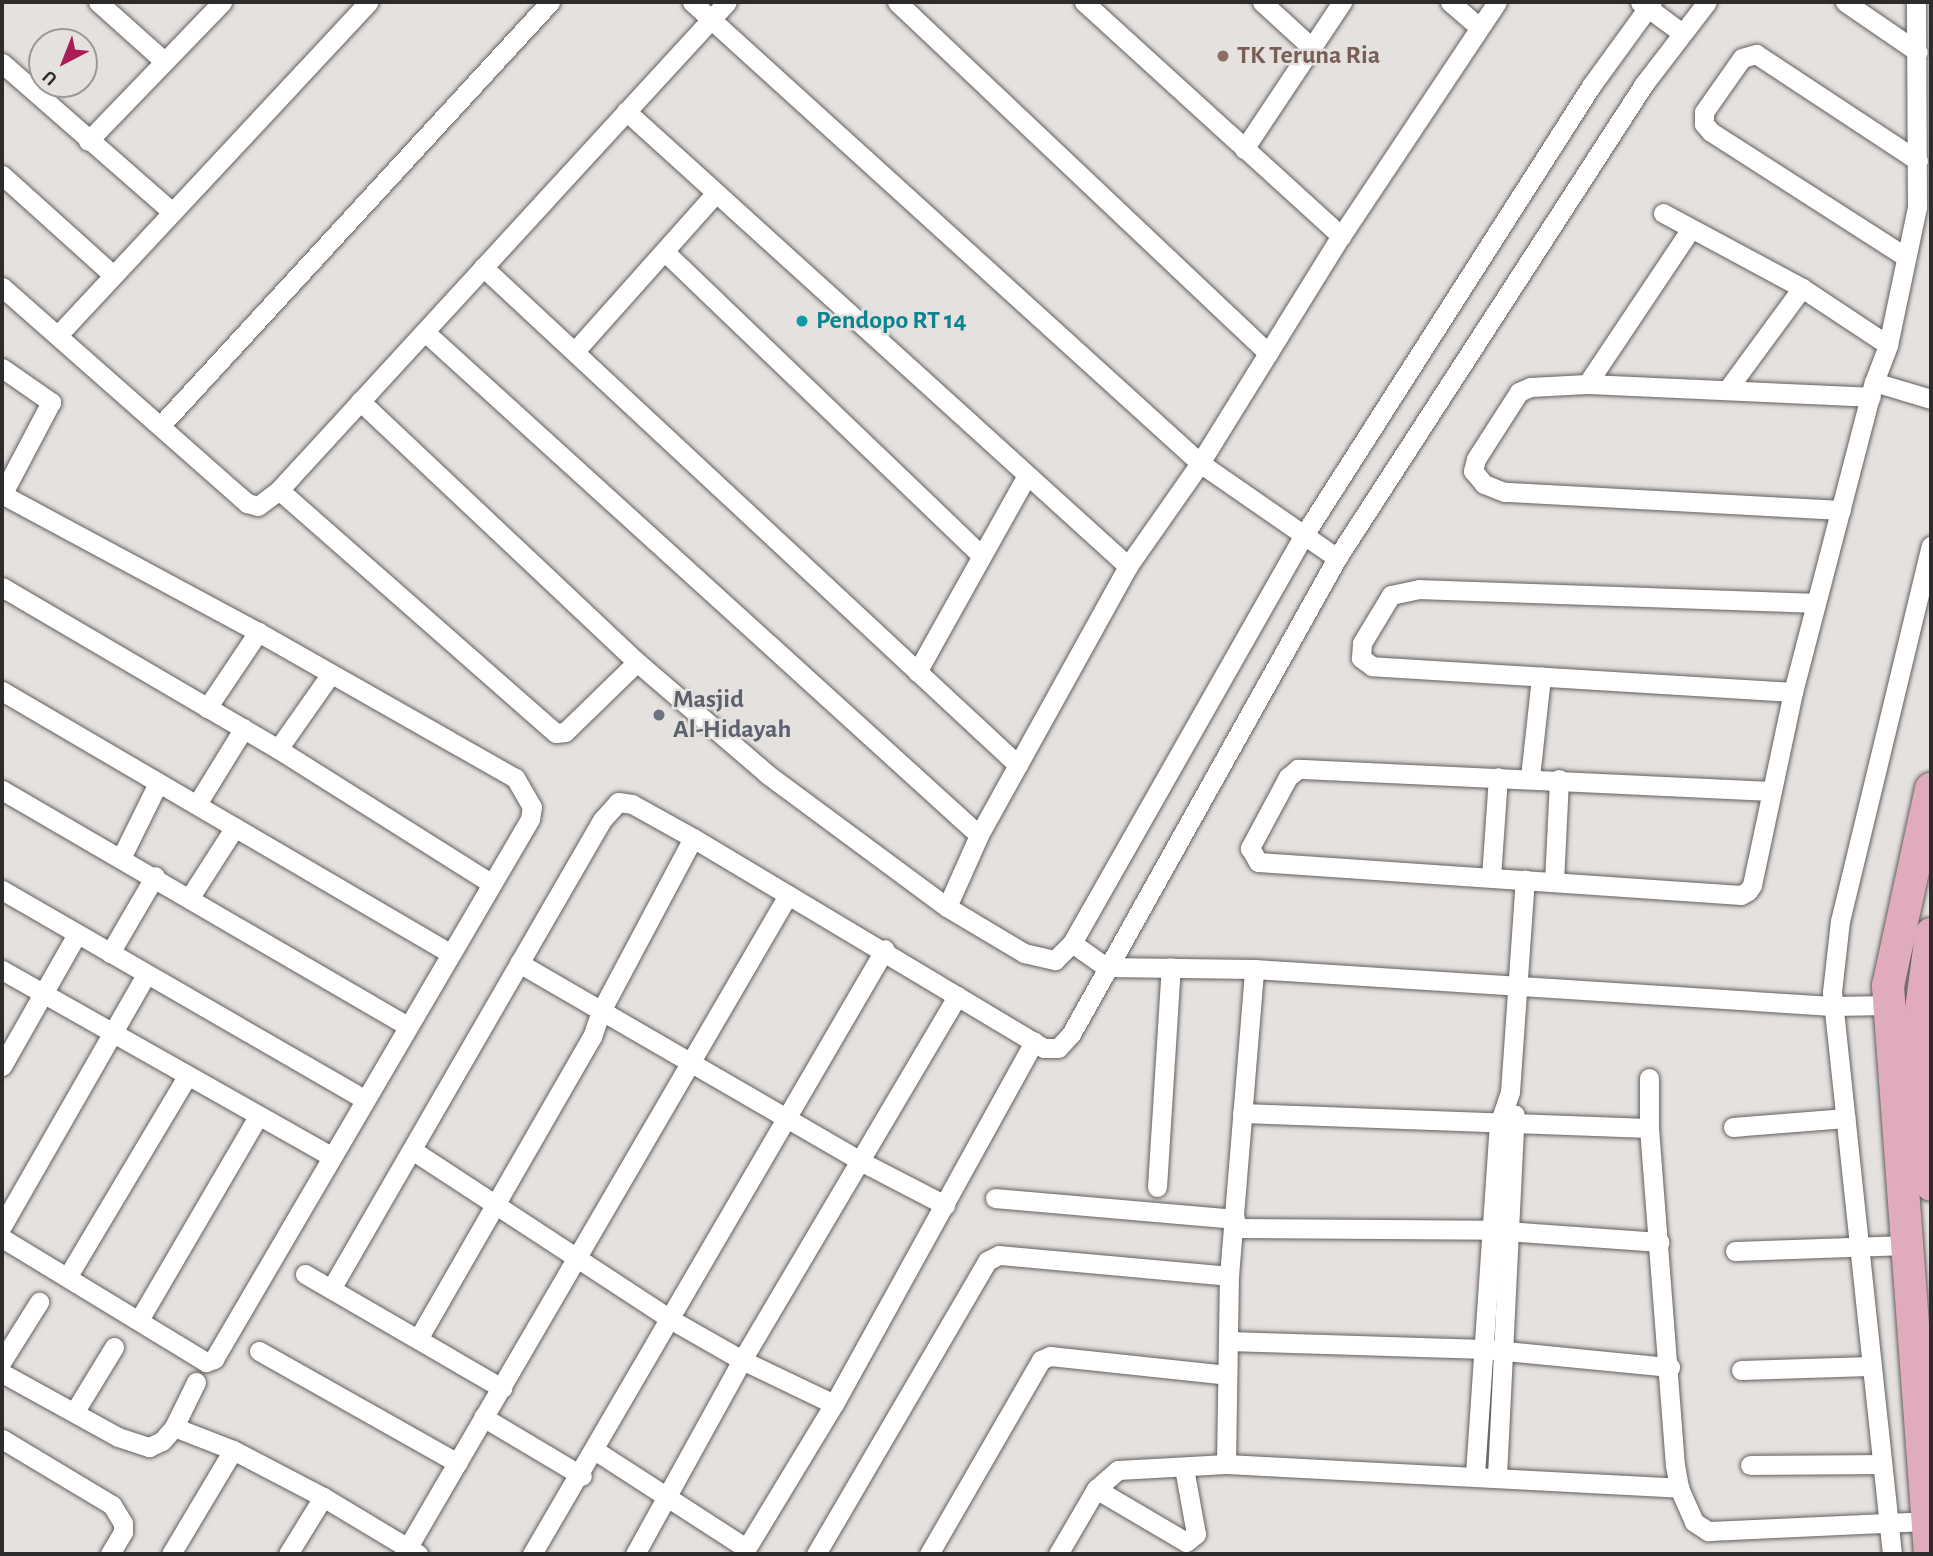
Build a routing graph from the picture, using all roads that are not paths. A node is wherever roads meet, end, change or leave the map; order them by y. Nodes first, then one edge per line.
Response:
1 (98, 2) edge
2 (222, 2) edge
3 (368, 2) edge
4 (550, 2) edge
5 (692, 2) edge
6 (727, 2) edge
7 (899, 2) edge
8 (1084, 2) edge
9 (1262, 2) edge
10 (1342, 2) edge
11 (1450, 2) edge
12 (1497, 2) edge
13 (1707, 2) edge
14 (1845, 2) edge
15 (1916, 2) edge
16 (1647, 4) edge
17 (710, 20) junction
18 (1479, 27) junction
19 (1682, 33) junction
20 (1311, 47) junction
21 (1918, 52) junction
22 (164, 61) junction
23 (2, 63) edge
24 (626, 111) junction
25 (88, 141) junction
26 (1244, 149) junction
27 (1918, 161) junction
28 (2, 175) edge
29 (715, 194) junction
30 (172, 212) junction
31 (1663, 213) dead end
32 (1690, 230) junction
33 (1340, 236) junction
34 (665, 252) junction
35 (1906, 257) junction
36 (483, 267) junction
37 (113, 275) junction
38 (2, 287) edge
39 (1802, 288) junction
40 (425, 332) junction
41 (58, 335) junction
42 (1888, 345) junction
43 (575, 351) junction
44 (1268, 353) junction
45 (2, 368) edge
46 (1587, 384) junction
47 (1727, 390) junction
48 (1872, 390) junction
49 (1931, 400) edge
50 (360, 401) junction
51 (161, 425) junction
52 (1200, 463) junction
53 (9, 464) edge
54 (1026, 477) junction
55 (279, 490) junction
56 (2, 495) edge
57 (1841, 510) junction
58 (1304, 535) junction
59 (1931, 546) edge
60 (980, 554) junction
61 (1337, 558) junction
62 (1128, 566) junction
63 (2, 587) edge
64 (1816, 603) junction
65 (258, 632) junction
66 (637, 662) junction
67 (917, 672) junction
68 (330, 675) junction
69 (1541, 677) junction
70 (2, 691) edge
71 (1793, 692) junction
72 (207, 708) junction
73 (244, 728) junction
74 (278, 749) junction
75 (1018, 765) junction
76 (1498, 777) junction
77 (1530, 777) junction
78 (1559, 779) junction
79 (158, 783) junction
80 (1931, 789) edge
81 (2, 790) edge
82 (1771, 791) junction
83 (197, 804) junction
84 (235, 827) junction
85 (979, 835) junction
86 (693, 838) junction
87 (121, 858) junction
88 (155, 876) junction
89 (1491, 877) junction
90 (1525, 880) junction
91 (489, 882) junction
92 (1554, 882) junction
93 (2, 890) edge
94 (788, 895) junction
95 (190, 897) junction
96 (947, 907) junction
97 (77, 934) junction
98 (1931, 934) edge
99 (1072, 943) junction
100 (885, 949) junction
101 (448, 952) junction
102 (110, 953) junction
103 (519, 963) junction
104 (1106, 967) junction
105 (1171, 967) junction
106 (1254, 969) junction
107 (2, 970) edge
108 (146, 975) junction
109 (1518, 988) junction
110 (42, 992) junction
111 (957, 996) junction
112 (1890, 1005) junction
113 (1832, 1006) junction
114 (601, 1011) junction
115 (1925, 1012) edge
116 (406, 1025) junction
117 (113, 1032) junction
118 (1034, 1041) junction
119 (690, 1063) junction
120 (2, 1066) edge
121 (187, 1076) junction
122 (1649, 1077) dead end
123 (365, 1100) junction
124 (1242, 1113) junction
125 (785, 1114) junction
126 (258, 1116) junction
127 (1846, 1118) junction
128 (1508, 1124) junction
129 (1732, 1127) dead end
130 (1649, 1128) junction
131 (412, 1150) junction
132 (331, 1156) junction
133 (860, 1161) junction
134 (1931, 1185) edge
135 (1157, 1187) dead end
136 (995, 1198) dead end
137 (945, 1205) junction
138 (495, 1207) junction
139 (1235, 1224) junction
140 (2, 1226) edge
141 (1502, 1231) junction
142 (2, 1238) edge
143 (1660, 1242) junction
144 (1907, 1245) junction
145 (1858, 1248) junction
146 (1735, 1251) dead end
147 (576, 1258) junction
148 (305, 1274) dead end
149 (68, 1276) junction
150 (1229, 1276) junction
151 (331, 1289) junction
152 (39, 1302) dead end
153 (670, 1319) junction
154 (139, 1320) junction
155 (418, 1339) junction
156 (1228, 1341) junction
157 (114, 1347) dead end
158 (1485, 1349) junction
159 (259, 1351) dead end
160 (1505, 1351) junction
161 (741, 1360) junction
162 (2, 1362) edge
163 (1870, 1366) junction
164 (1670, 1367) junction
165 (1741, 1370) dead end
166 (2, 1373) edge
167 (1227, 1375) junction
168 (196, 1382) dead end
169 (502, 1388) junction
170 (834, 1404) junction
171 (75, 1411) junction
172 (483, 1417) junction
173 (174, 1427) junction
174 (2, 1439) edge
175 (233, 1450) junction
176 (596, 1451) junction
177 (458, 1463) junction
178 (1226, 1464) junction
179 (1881, 1464) junction
180 (1750, 1465) dead end
181 (1184, 1468) junction
182 (1475, 1474) junction
183 (582, 1476) junction
184 (1497, 1476) junction
185 (1679, 1488) junction
186 (1096, 1489) junction
187 (323, 1496) junction
188 (666, 1496) junction
189 (1927, 1521) junction
190 (1888, 1522) junction
191 (745, 1551) edge
192 (410, 1552) edge
193 (110, 1554) edge
194 (172, 1554) edge
195 (288, 1554) edge
196 (532, 1554) edge
197 (635, 1554) edge
198 (816, 1554) edge
199 (929, 1554) edge
200 (1058, 1554) edge
201 (1892, 1554) edge
202 (1930, 1554) edge

1 - 22 street
2 - 22 street
3 - 30 street
4 - 51 street
5 - 17 street
6 - 17 street
7 - 44 street
8 - 26 street
9 - 20 street
10 - 20 street
11 - 18 street
12 - 18 street
13 - 19 street
14 - 21 street
15 - 21 street
16 - 19 street
16 - 58 street
17 - 24 street
17 - 52 street
18 - 33 street
19 - 61 street
20 - 26 street
21 - 27 street
22 - 25 street
23 - 25 street
24 - 29 street
24 - 36 street
25 - 30 street
26 - 33 street
27 - 35 street
27 - 35 street
28 - 37 street
29 - 34 street
29 - 54 street
30 - 37 street
31 - 32 street
32 - 39 street
32 - 46 street
33 - 44 street
34 - 43 street
34 - 60 street
35 - 42 street
36 - 40 street
36 - 43 street
37 - 41 street
38 - 41 street
39 - 42 street
39 - 47 street
40 - 50 street
40 - 85 street
41 - 51 street
42 - 48 street
43 - 67 street
44 - 52 street
45 - 53 street
46 - 47 street
46 - 57 street
47 - 48 street
48 - 49 street
48 - 57 street
50 - 55 street
50 - 66 street
51 - 55 street
52 - 58 street
52 - 62 street
53 - 56 street
54 - 60 street
54 - 62 street
55 - 66 street
56 - 65 street
57 - 64 street
58 - 61 street
58 - 99 street
59 - 113 street
60 - 67 street
61 - 104 street
62 - 75 street
63 - 72 street
64 - 69 street
64 - 71 street
65 - 68 street
65 - 72 street
66 - 96 street
67 - 75 street
68 - 74 street
68 - 91 street
69 - 71 street
69 - 77 street
70 - 79 street
71 - 82 street
72 - 73 street
73 - 74 street
73 - 83 street
74 - 91 street
75 - 85 street
76 - 77 street
76 - 89 street
76 - 89 street
77 - 78 street
78 - 82 street
78 - 92 street
79 - 83 street
79 - 87 street
80 - 112 main road
81 - 87 street
82 - 92 street
83 - 84 street
84 - 95 street
84 - 101 street
85 - 96 street
86 - 94 street
86 - 103 street
86 - 114 street
87 - 88 street
88 - 95 street
88 - 102 street
89 - 90 street
90 - 92 street
90 - 109 street
91 - 101 street
93 - 97 street
94 - 100 street
94 - 119 street
95 - 116 street
96 - 99 street
97 - 102 street
97 - 110 street
98 - 115 main road
99 - 104 street
100 - 111 street
100 - 125 street
101 - 116 street
102 - 108 street
103 - 114 street
103 - 131 street
104 - 105 street
104 - 118 street
105 - 106 street
105 - 135 street
106 - 109 street
106 - 124 street
107 - 110 street
108 - 117 street
108 - 123 street
109 - 113 street
109 - 128 street
110 - 117 street
110 - 120 street
111 - 118 street
111 - 133 street
112 - 113 street
112 - 144 main road
113 - 127 street
114 - 119 street
114 - 138 street
115 - 134 main road
116 - 123 street
117 - 121 street
117 - 140 street
118 - 137 street
119 - 125 street
119 - 147 street
121 - 126 street
121 - 149 street
122 - 130 street
123 - 132 street
124 - 128 street
124 - 139 street
125 - 133 street
125 - 153 street
126 - 132 street
126 - 154 street
127 - 129 street
127 - 145 street
128 - 130 street
128 - 141 street
130 - 143 street
131 - 138 street
131 - 151 street
132 - 154 street
133 - 137 street
133 - 161 street
136 - 139 street
137 - 170 street
138 - 147 street
138 - 155 street
139 - 141 street
139 - 150 street
141 - 143 street
141 - 158 street
141 - 160 street
142 - 149 street
143 - 164 street
144 - 145 street
144 - 189 main road
145 - 146 street
145 - 163 street
147 - 153 street
147 - 169 street
148 - 151 street
149 - 154 street
150 - 156 street
150 - 198 street
151 - 155 street
152 - 162 street
153 - 161 street
153 - 176 street
155 - 169 street
156 - 158 street
156 - 167 street
157 - 171 street
158 - 160 street
158 - 182 street
159 - 177 street
160 - 164 street
160 - 184 street
161 - 170 street
161 - 188 street
163 - 165 street
163 - 179 street
164 - 185 street
166 - 171 street
167 - 178 street
167 - 199 street
168 - 173 street
169 - 172 street
170 - 191 street
171 - 173 street
172 - 177 street
172 - 183 street
173 - 175 street
174 - 193 street
175 - 187 street
175 - 194 street
176 - 183 street
176 - 188 street
177 - 192 street
178 - 181 street
178 - 182 street
179 - 180 street
179 - 190 street
181 - 186 street
181 - 186 street
182 - 184 street
183 - 196 street
184 - 185 street
185 - 190 street
186 - 200 street
187 - 192 street
187 - 195 street
188 - 191 street
188 - 197 street
189 - 190 street
189 - 202 main road
190 - 201 street

